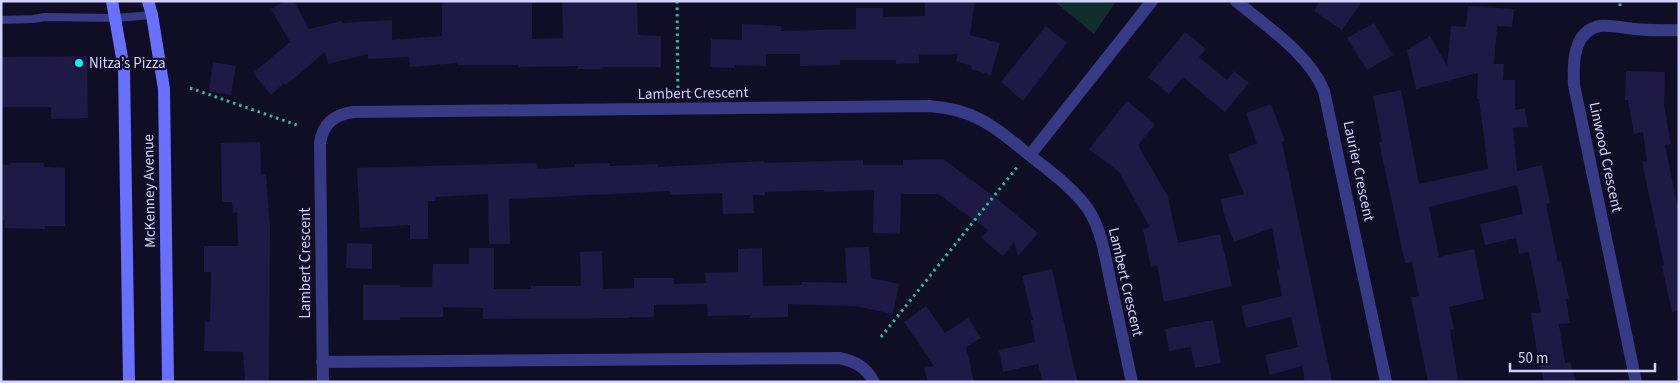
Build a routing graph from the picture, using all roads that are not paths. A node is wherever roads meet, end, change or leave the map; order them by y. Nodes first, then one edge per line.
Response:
1 (112, 1) edge
2 (148, 1) edge
3 (1152, 1) edge
4 (1236, 1) edge
5 (152, 15) junction
6 (116, 18) junction
7 (1, 20) edge
8 (1679, 30) edge
9 (1029, 155) junction
10 (322, 362) junction
11 (129, 382) edge
12 (168, 382) edge
13 (322, 382) edge
14 (874, 382) edge
15 (1132, 382) edge
16 (1386, 382) edge
17 (1636, 382) edge

1 - 6 main road, McKenney Avenue
2 - 5 main road, McKenney Avenue
3 - 9 street
4 - 16 street, Laurier Crescent
5 - 6 lane
5 - 12 main road, McKenney Avenue
6 - 7 lane
6 - 11 main road, McKenney Avenue
8 - 17 street, Linwood Crescent
9 - 10 street, Lambert Crescent
9 - 15 street, Lambert Crescent
10 - 13 street, Lambert Crescent
10 - 14 street

